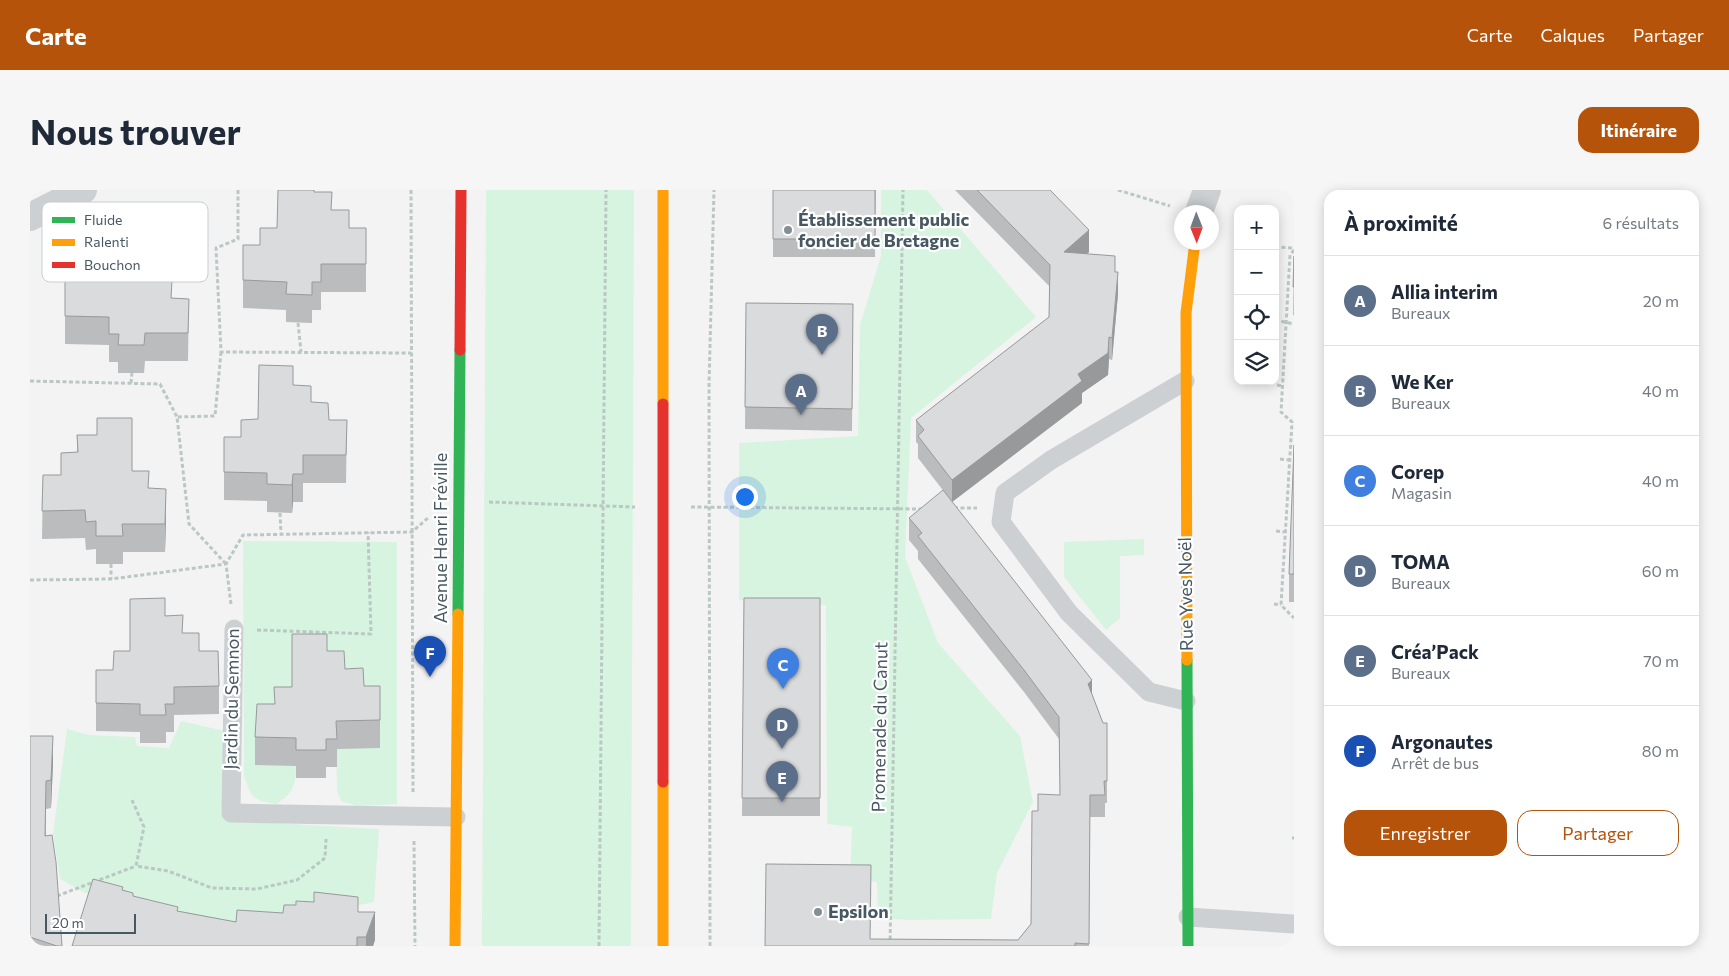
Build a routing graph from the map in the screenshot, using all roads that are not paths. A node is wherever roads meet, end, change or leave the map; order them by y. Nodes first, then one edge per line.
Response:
1 (84, 190) edge
2 (461, 190) edge
3 (663, 190) edge
4 (1207, 190) edge
5 (61, 202) edge
6 (1202, 205) edge
7 (42, 212) edge
8 (30, 218) edge
9 (1194, 250) edge
10 (1185, 381) junction
11 (234, 629) road end
12 (1186, 701) junction
13 (456, 817) junction
14 (1188, 917) junction
15 (1294, 924) edge
16 (455, 946) edge
17 (663, 946) edge
18 (1188, 946) edge

1 - 5 street
2 - 13 main road, Avenue Henri Fréville
3 - 17 main road
4 - 6 street
7 - 8 street
9 - 10 main road, Rue Yves Noël
10 - 12 main road, Rue Yves Noël
10 - 12 lane
11 - 13 lane, Jardin du Semnon
12 - 14 main road, Rue Yves Noël
13 - 16 main road, Avenue Henri Fréville
14 - 15 lane
14 - 18 main road, Rue Yves Noël

